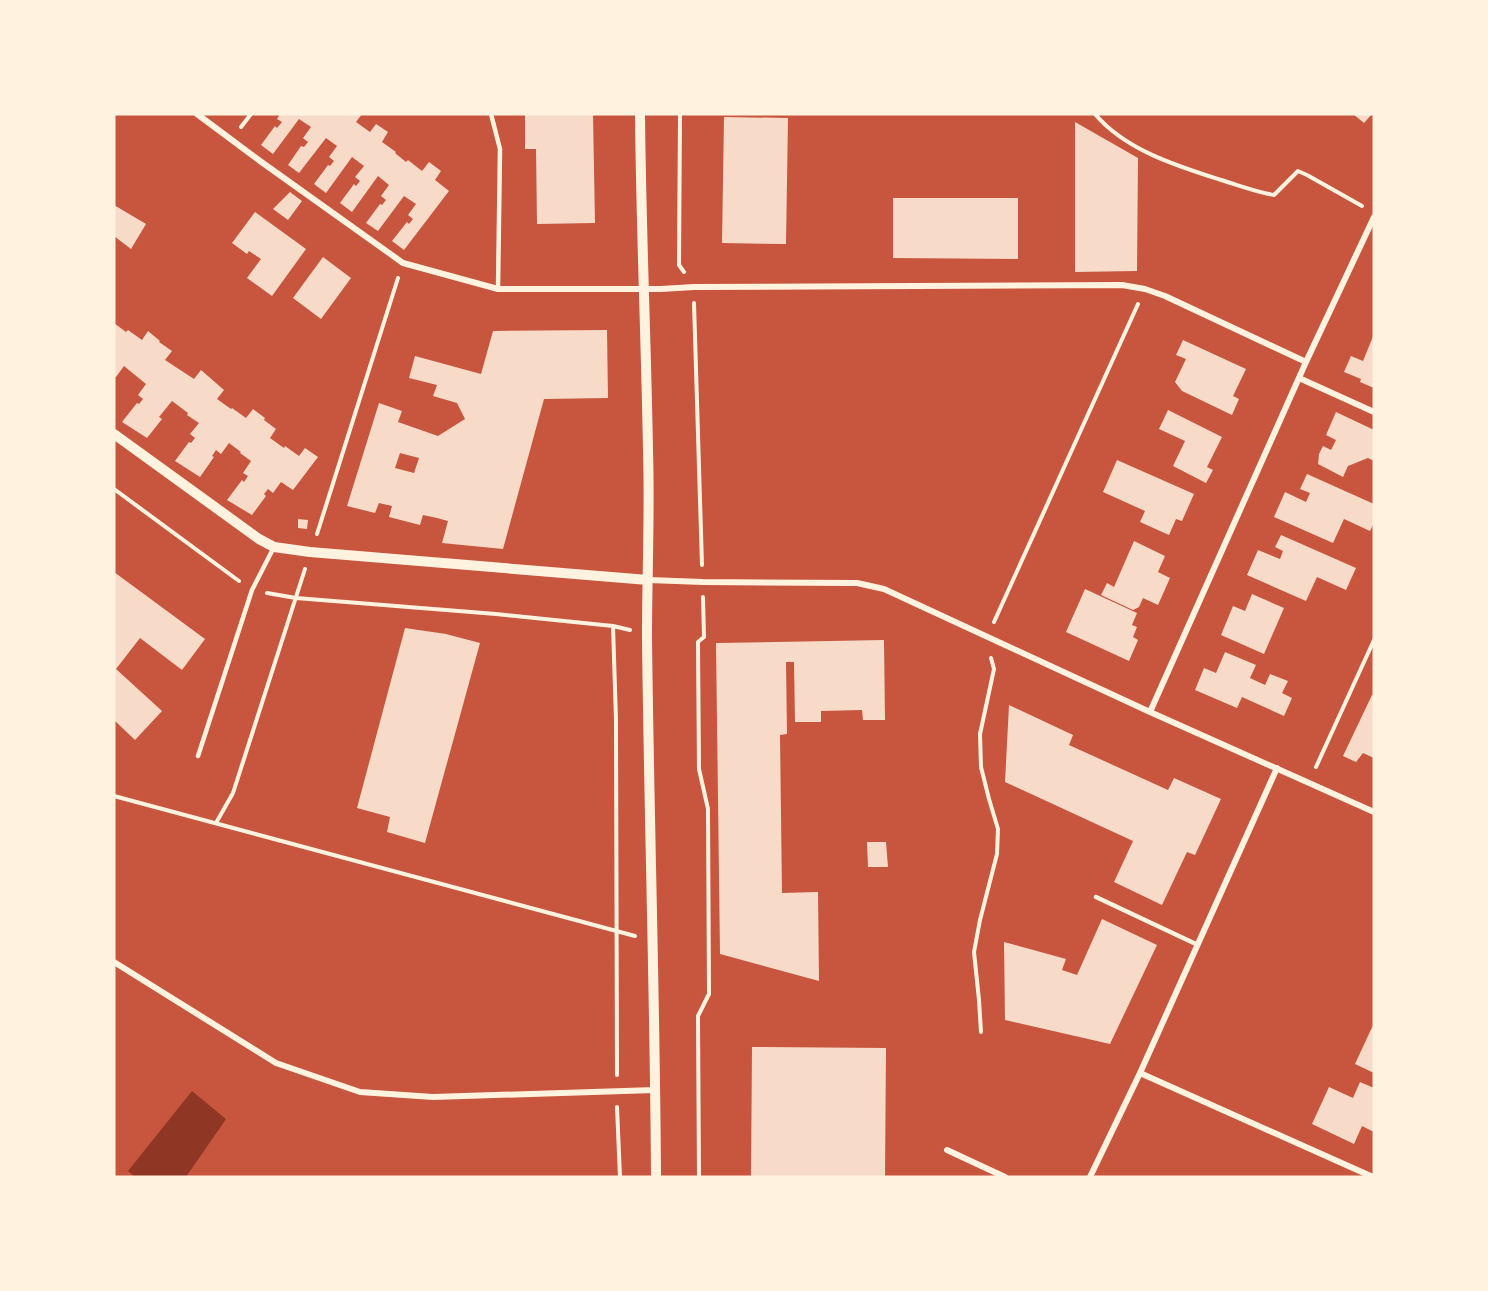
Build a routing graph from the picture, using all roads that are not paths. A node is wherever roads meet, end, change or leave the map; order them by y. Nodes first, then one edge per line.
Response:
1 (197, 114) edge
2 (491, 114) edge
3 (640, 114) edge
4 (1374, 217) edge
5 (498, 289) junction
6 (644, 289) junction
7 (1306, 362) junction
8 (1299, 378) junction
9 (1374, 412) edge
10 (114, 434) edge
11 (274, 547) junction
12 (648, 580) junction
13 (1150, 712) junction
14 (198, 756) dead end
15 (1277, 768) junction
16 (1374, 812) edge
17 (1096, 897) dead end
18 (1198, 945) junction
19 (114, 962) edge
20 (1140, 1073) junction
21 (656, 1090) junction
22 (947, 1150) dead end
23 (656, 1177) edge
24 (1005, 1177) edge
25 (1090, 1177) edge
26 (1373, 1177) edge

1 - 5 street
2 - 5 lane
3 - 6 street
4 - 7 street
5 - 6 street
6 - 7 street
6 - 12 street
7 - 8 street
8 - 9 street
8 - 13 street
10 - 11 street
11 - 12 street
11 - 14 lane
12 - 13 street
12 - 21 street
13 - 15 street
15 - 16 street
15 - 18 street
17 - 18 lane
18 - 20 street
19 - 21 street
20 - 25 street
20 - 26 street
21 - 23 street
22 - 24 street

